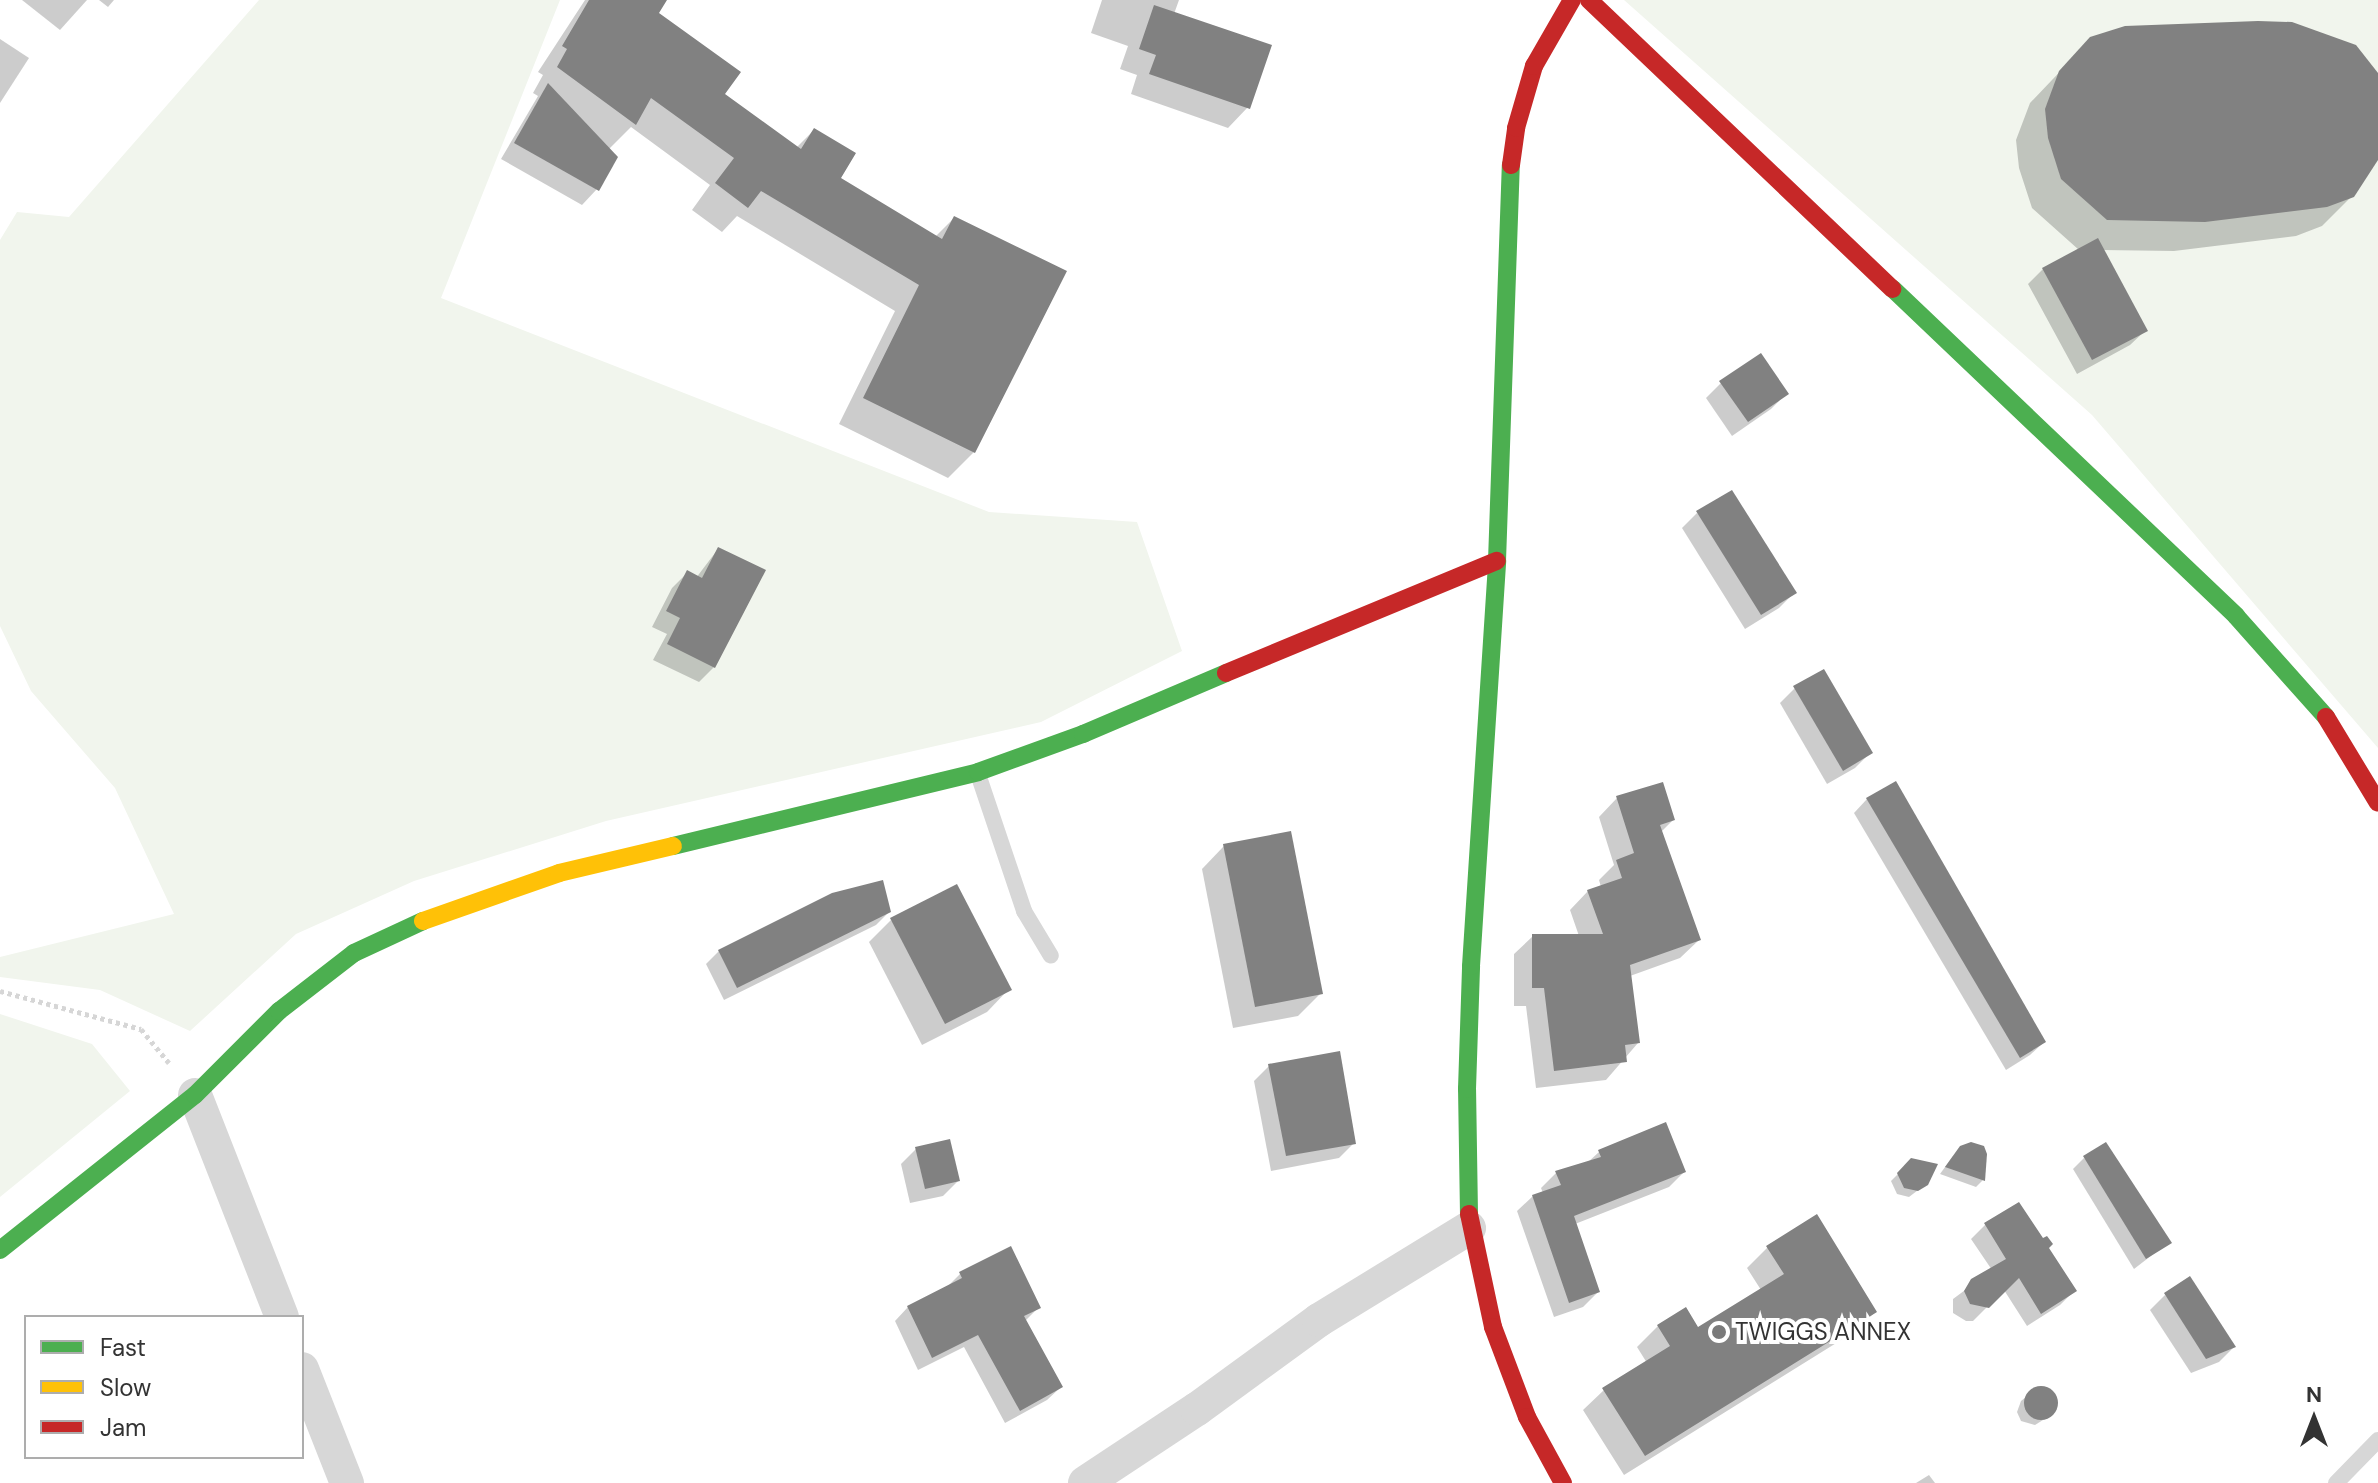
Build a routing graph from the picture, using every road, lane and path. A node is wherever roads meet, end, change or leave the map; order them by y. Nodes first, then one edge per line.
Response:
1 (1572, 0) edge
2 (1589, 0) edge
3 (1497, 561) junction
4 (978, 772) junction
5 (2378, 803) edge
6 (1051, 956) dead end
7 (0, 991) edge
8 (195, 1095) junction
9 (1469, 1228) junction
10 (0, 1250) edge
11 (281, 1315) edge
12 (304, 1374) edge
13 (2378, 1440) edge
14 (347, 1483) edge
15 (1085, 1483) edge
16 (1563, 1483) edge
17 (2336, 1483) edge

1 - 3 street
2 - 5 street
3 - 4 street
3 - 9 street
4 - 6 lane
4 - 8 street
7 - 8 path
8 - 10 street
8 - 11 street
9 - 15 street
9 - 16 street
12 - 14 street
13 - 17 lane

